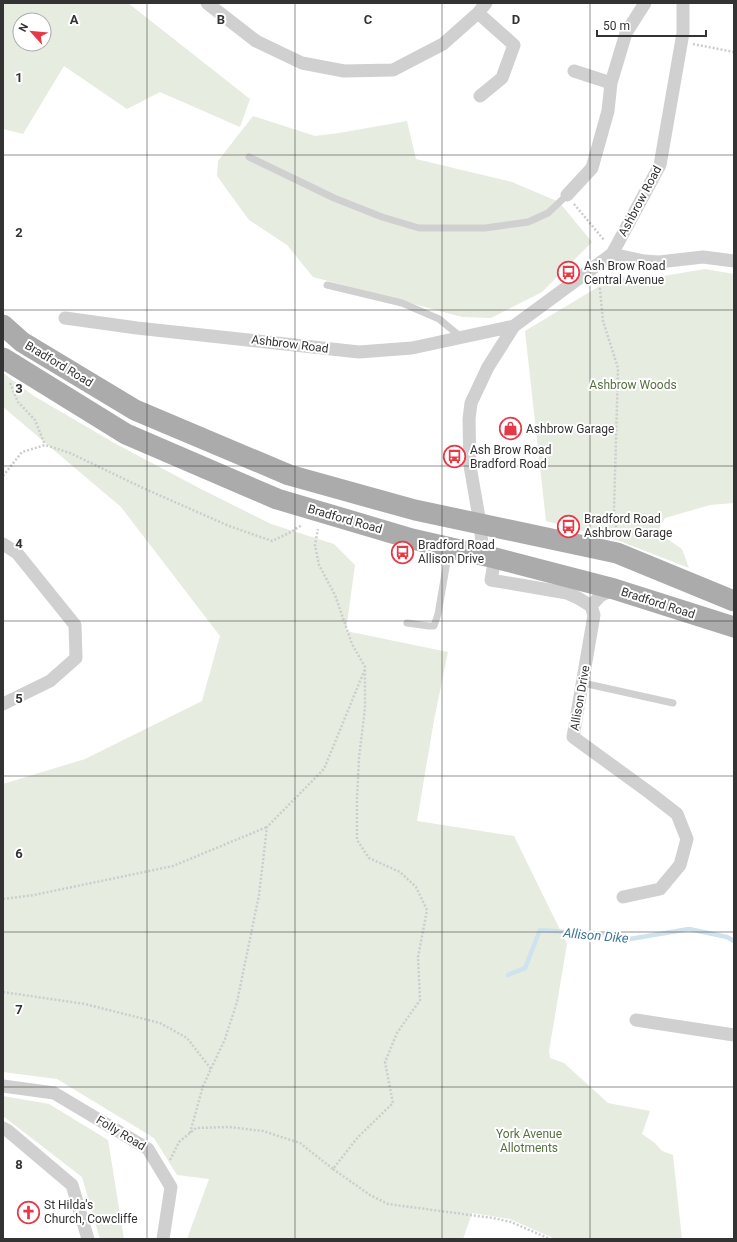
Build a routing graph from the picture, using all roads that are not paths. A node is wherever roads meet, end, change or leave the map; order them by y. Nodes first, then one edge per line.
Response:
1 (207, 3) edge
2 (645, 3) edge
3 (683, 3) edge
4 (482, 8) edge
5 (574, 71) dead end
6 (611, 83) junction
7 (480, 96) dead end
8 (249, 157) dead end
9 (567, 195) joint
10 (613, 253) junction
11 (734, 261) edge
12 (327, 285) dead end
13 (65, 318) dead end
14 (3, 325) edge
15 (514, 326) junction
16 (461, 337) junction
17 (5, 367) edge
18 (480, 524) junction
19 (3, 544) edge
20 (449, 548) junction
21 (489, 557) junction
22 (614, 589) junction
23 (734, 601) edge
24 (591, 606) junction
25 (407, 623) dead end
26 (734, 627) edge
27 (583, 683) junction
28 (674, 703) dead end
29 (3, 704) edge
30 (623, 896) dead end
31 (636, 1020) dead end
32 (734, 1035) edge
33 (3, 1086) edge
34 (3, 1128) edge
35 (88, 1239) edge
36 (162, 1239) edge

1 - 4 street
2 - 6 street
3 - 10 street, Ashbrow Road
4 - 7 street
5 - 6 street
6 - 9 street
8 - 9 lane
10 - 11 street
10 - 15 street, Ashbrow Road
12 - 16 lane
13 - 16 street, Ashbrow Road
14 - 18 main road, Bradford Road
15 - 16 street, Ashbrow Road
15 - 18 street, Ashbrow Road
17 - 20 main road, Bradford Road
18 - 21 street, Ashbrow Road
18 - 23 main road, Bradford Road
19 - 29 street
20 - 21 main road, Bradford Road
20 - 25 lane
21 - 22 main road, Bradford Road
21 - 24 street
22 - 24 street
22 - 26 main road, Bradford Road
24 - 27 street, Allison Drive
27 - 28 lane
27 - 30 street, Allison Drive
31 - 32 street
33 - 36 street, Folly Road
34 - 35 street

